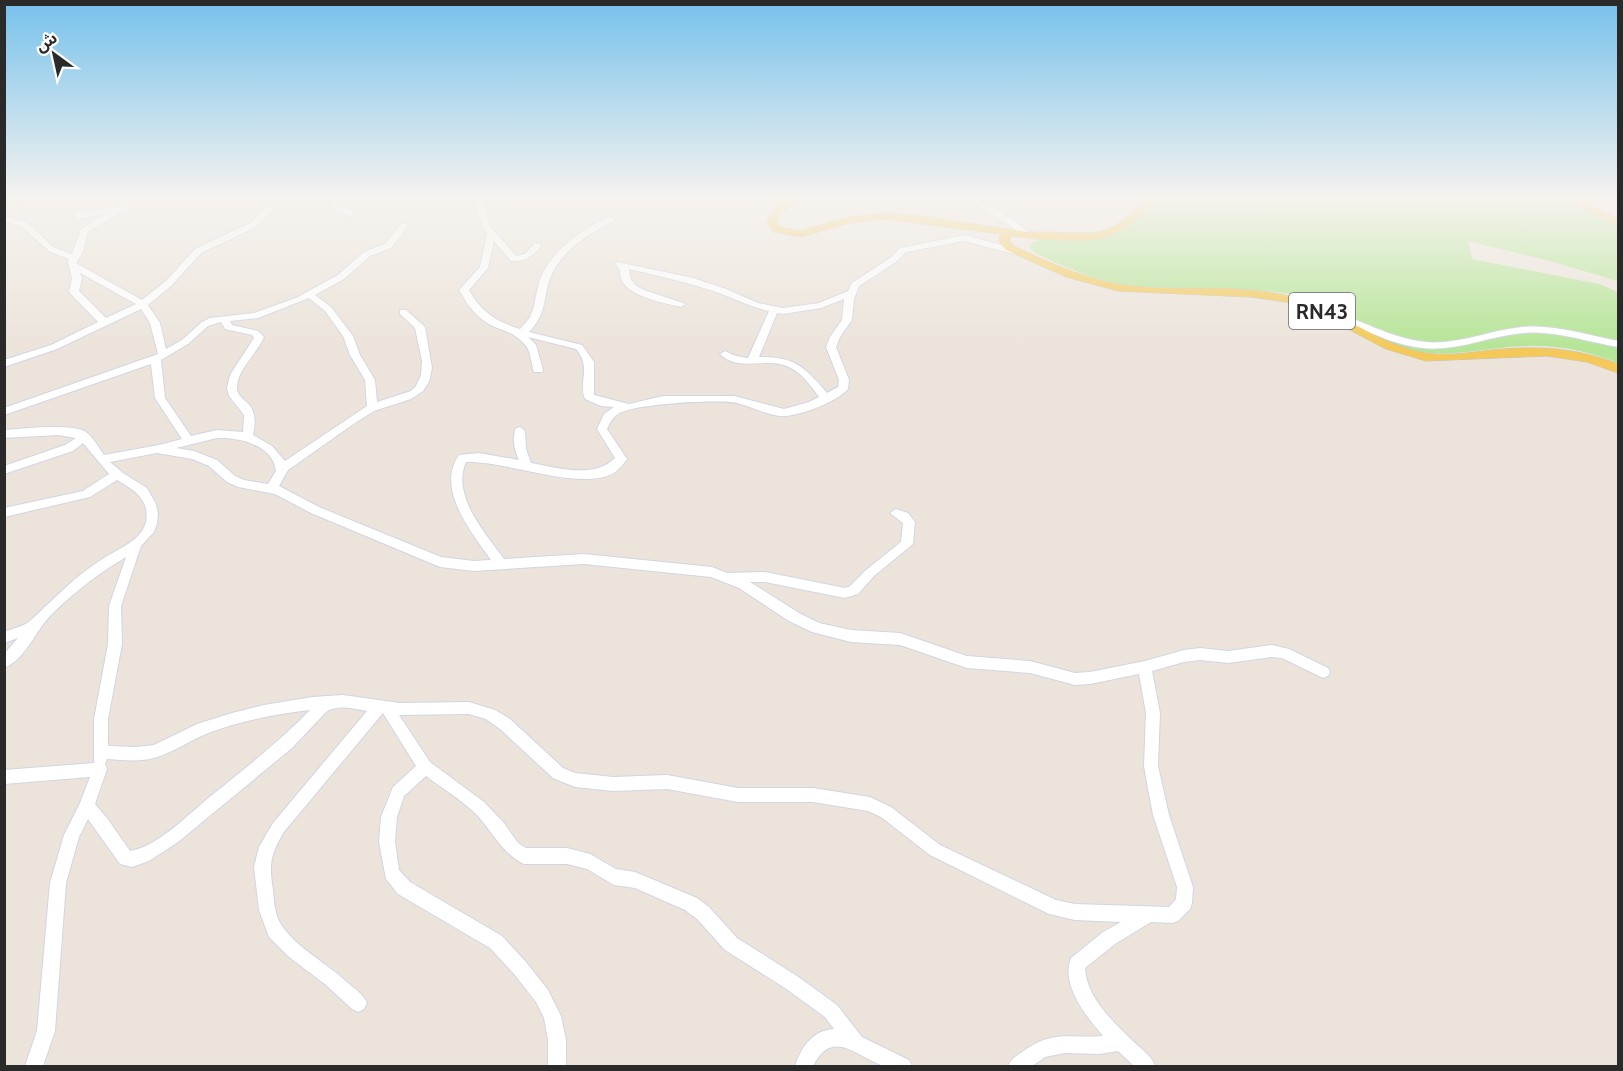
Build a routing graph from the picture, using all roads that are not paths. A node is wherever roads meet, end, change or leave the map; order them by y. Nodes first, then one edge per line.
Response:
1 (49, 248) edge
2 (80, 248) edge
3 (204, 248) edge
4 (381, 248) edge
5 (488, 248) edge
6 (505, 248) edge
7 (536, 248) edge
8 (569, 248) edge
9 (911, 248) edge
10 (999, 248) edge
11 (1012, 248) edge
12 (1014, 248) edge
13 (1022, 248) edge
14 (1018, 251) junction
15 (74, 262) junction
16 (850, 293) junction
17 (310, 295) junction
18 (143, 304) junction
19 (681, 304) dead end
20 (774, 309) junction
21 (403, 312) dead end
22 (1325, 313) junction
23 (223, 318) junction
24 (105, 323) junction
25 (518, 331) junction
26 (1618, 344) edge
27 (725, 354) dead end
28 (159, 357) junction
29 (752, 361) junction
30 (4, 364) edge
31 (1618, 369) edge
32 (538, 370) dead end
33 (827, 399) junction
34 (635, 407) junction
35 (372, 408) junction
36 (4, 412) edge
37 (520, 431) dead end
38 (4, 434) edge
39 (248, 435) junction
40 (84, 437) junction
41 (189, 441) junction
42 (158, 449) junction
43 (103, 459) junction
44 (527, 465) junction
45 (282, 468) junction
46 (4, 470) edge
47 (118, 474) junction
48 (271, 489) junction
49 (4, 513) edge
50 (896, 513) dead end
51 (136, 544) junction
52 (501, 564) junction
53 (728, 578) junction
54 (33, 626) junction
55 (4, 638) edge
56 (4, 662) edge
57 (1145, 667) junction
58 (1323, 672) dead end
59 (330, 702) junction
60 (384, 708) junction
61 (101, 752) junction
62 (425, 766) junction
63 (100, 769) junction
64 (4, 777) edge
65 (87, 806) junction
66 (1148, 915) junction
67 (358, 1004) dead end
68 (1121, 1042) junction
69 (856, 1044) junction
70 (34, 1066) edge
71 (557, 1066) edge
72 (804, 1066) edge
73 (903, 1066) edge
74 (1017, 1066) edge
75 (1146, 1066) edge

1 - 15 street
2 - 15 street
3 - 18 street
4 - 17 street
5 - 25 street
6 - 7 street
8 - 25 street
9 - 16 street
10 - 14 street
11 - 14 main road
12 - 14 main road
13 - 14 main road
14 - 22 main road, RN43
15 - 18 street
15 - 24 street
16 - 20 street
16 - 33 street
17 - 23 street
17 - 35 street
18 - 24 street
18 - 28 street
19 - 20 street
20 - 29 street
21 - 35 street
22 - 26 street
22 - 31 main road, RN43
23 - 28 street
23 - 39 street
24 - 30 street
25 - 32 street
25 - 34 street
27 - 29 street
28 - 36 street
28 - 41 street
29 - 33 street
33 - 34 street
34 - 44 street
35 - 45 street
37 - 44 street
38 - 40 street
39 - 41 street
39 - 45 street
40 - 43 street
40 - 46 street
41 - 42 street
42 - 43 street
42 - 48 street
43 - 47 street
44 - 52 street
45 - 48 street
47 - 49 street
47 - 51 street
48 - 52 street
50 - 53 street
51 - 54 street
51 - 61 street
52 - 53 street
53 - 57 street
54 - 55 street
54 - 56 street
57 - 58 street
57 - 66 street
59 - 60 street
59 - 61 street
59 - 65 street
60 - 62 street
60 - 66 street
60 - 67 street
61 - 63 street
62 - 69 street
62 - 71 street
63 - 64 street
63 - 65 street
65 - 70 street
66 - 68 street
68 - 74 street
68 - 75 street
69 - 72 street
69 - 73 street

